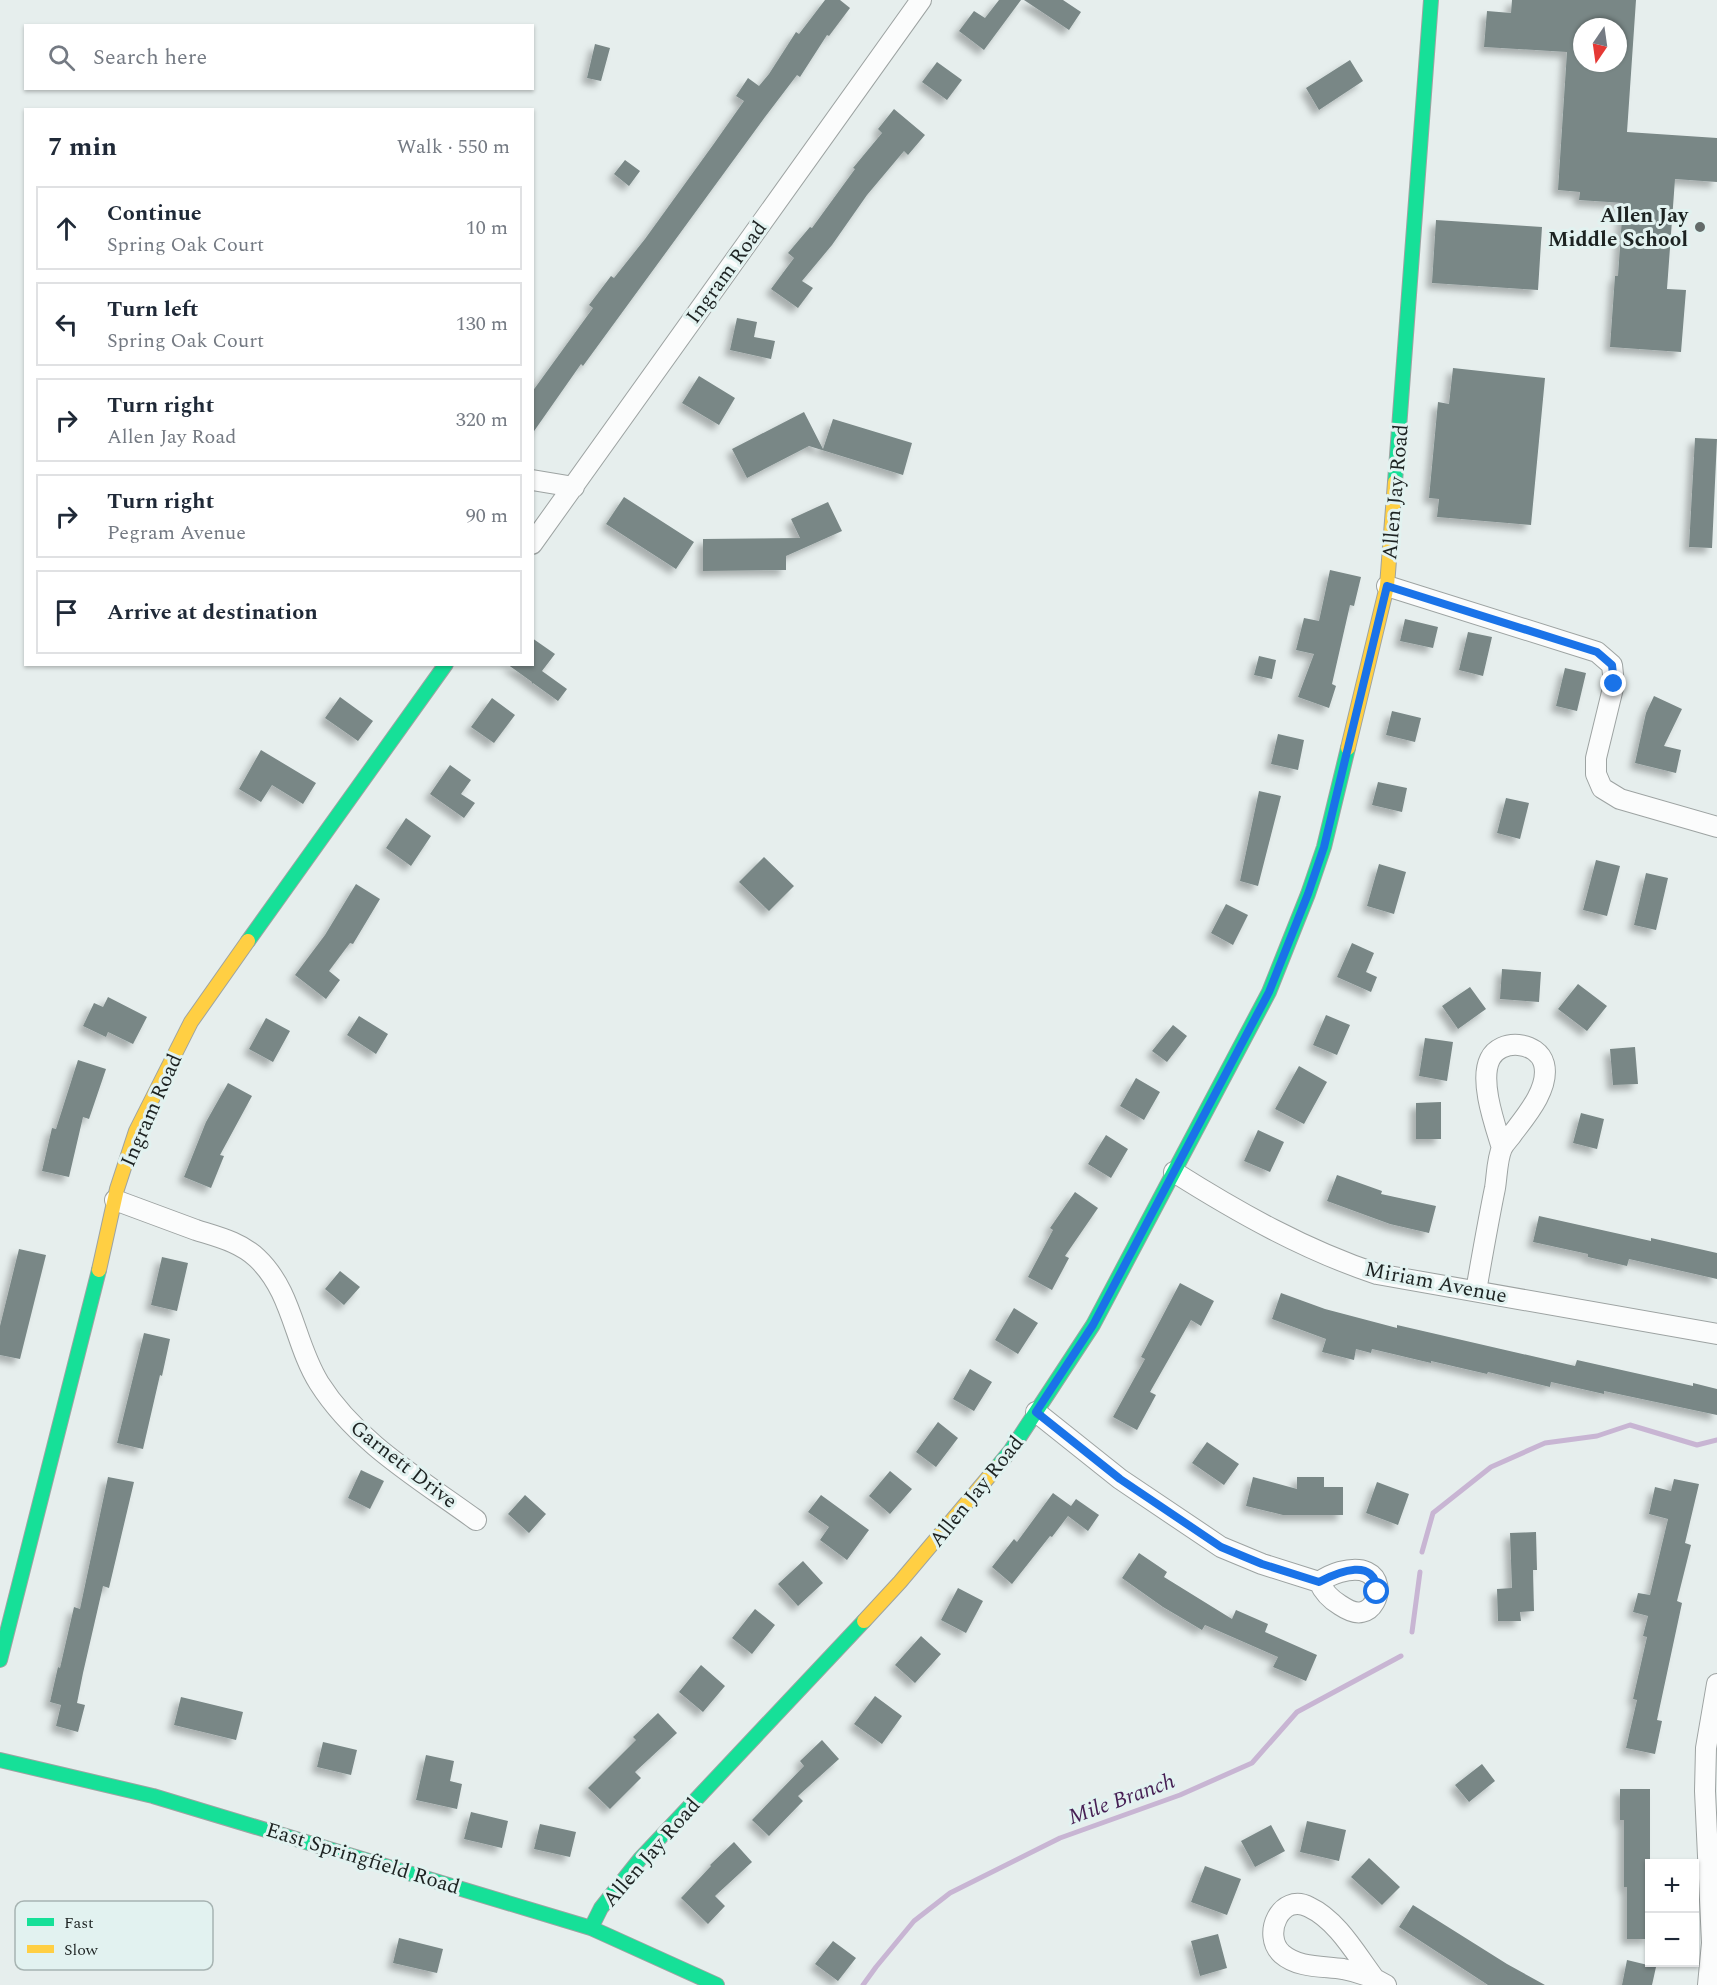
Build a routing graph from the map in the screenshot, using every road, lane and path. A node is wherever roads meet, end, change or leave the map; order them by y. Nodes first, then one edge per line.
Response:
1 (921, 0) edge
2 (1431, 0) edge
3 (534, 480) edge
4 (574, 486) junction
5 (534, 541) edge
6 (1387, 586) junction
7 (445, 666) edge
8 (1717, 827) edge
9 (1502, 1148) junction
10 (1174, 1172) junction
11 (115, 1200) junction
12 (1476, 1291) junction
13 (1717, 1334) edge
14 (1036, 1412) junction
15 (476, 1520) dead end
16 (1319, 1582) dead end
17 (0, 1660) edge
18 (1717, 1684) edge
19 (0, 1760) edge
20 (591, 1928) junction
21 (1380, 1981) edge
22 (717, 1985) edge
23 (1708, 1985) edge

1 - 4 street, Ingram Road
2 - 6 street, Allen Jay Road
3 - 4 street
4 - 5 street, Ingram Road
6 - 8 street
6 - 10 street, Allen Jay Road
7 - 11 street, Ingram Road
9 - 9 street
9 - 12 street
10 - 12 street, Miriam Avenue
10 - 14 street, Allen Jay Road
11 - 15 street, Garnett Drive
11 - 17 street, Ingram Road
12 - 13 street, Miriam Avenue
14 - 16 street
14 - 20 street, Allen Jay Road
18 - 23 street
19 - 20 street, East Springfield Road
20 - 22 street, East Springfield Road
21 - 21 street

